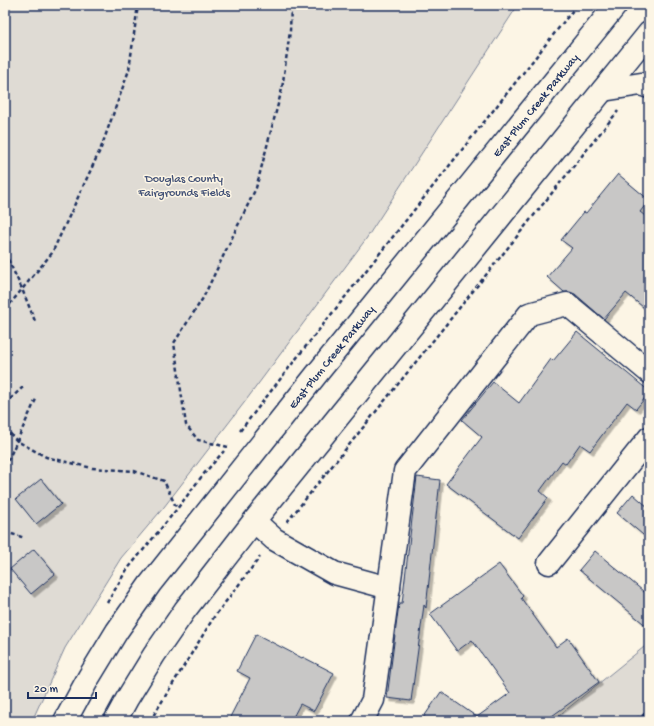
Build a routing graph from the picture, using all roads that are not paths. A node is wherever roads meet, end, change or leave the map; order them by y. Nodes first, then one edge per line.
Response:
1 (616, 5) edge
2 (649, 33) edge
3 (645, 85) edge
4 (603, 90) junction
5 (649, 372) edge
6 (649, 438) edge
7 (254, 521) junction
8 (549, 563) dead end
9 (389, 588) junction
10 (65, 721) edge
11 (115, 721) edge
12 (362, 721) edge

1 - 10 main road, East Plum Creek Parkway
2 - 4 main road
3 - 4 main road
4 - 7 main road
5 - 9 main road
6 - 8 main road
7 - 9 main road
7 - 11 main road
9 - 12 main road

